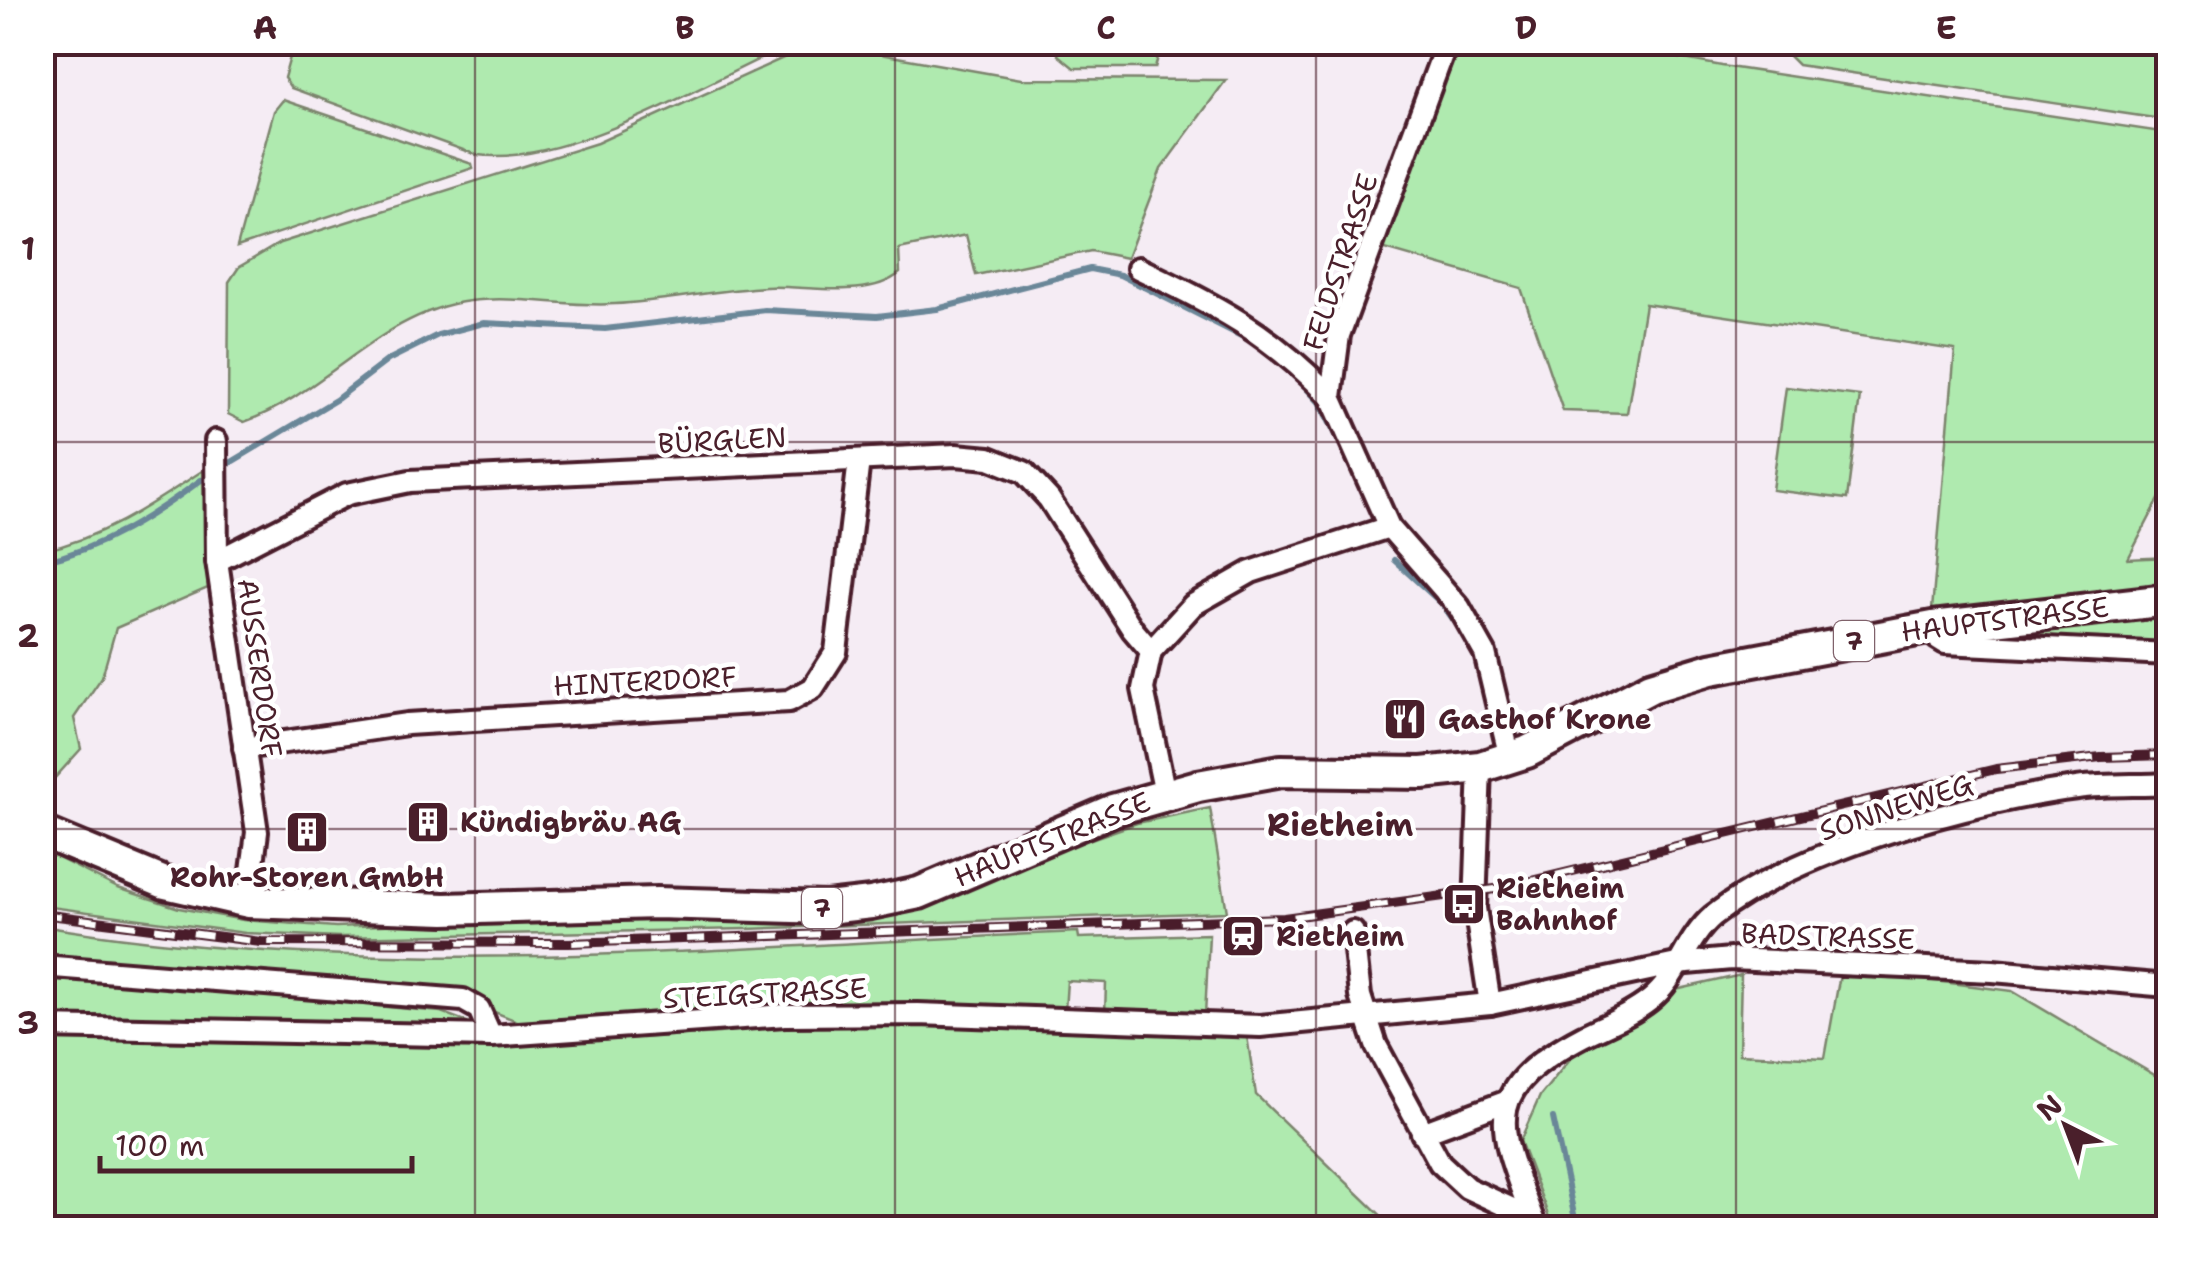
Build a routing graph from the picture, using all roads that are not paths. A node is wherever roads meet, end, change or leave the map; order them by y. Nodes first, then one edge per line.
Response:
1 (1447, 42) edge
2 (1138, 268) dead end
3 (1331, 397) junction
4 (216, 441) dead end
5 (859, 460) junction
6 (1389, 528) junction
7 (217, 561) junction
8 (2168, 600) edge
9 (1934, 626) junction
10 (1151, 651) junction
11 (2168, 654) edge
12 (244, 748) junction
13 (1510, 758) junction
14 (1480, 768) junction
15 (2168, 784) edge
16 (1166, 794) junction
17 (42, 832) edge
18 (248, 902) junction
19 (1352, 932) dead end
20 (1677, 964) junction
21 (42, 966) edge
22 (2168, 986) edge
23 (1490, 1004) junction
24 (1366, 1018) junction
25 (42, 1026) edge
26 (491, 1036) junction
27 (1505, 1102) junction
28 (1422, 1133) junction
29 (1534, 1223) edge

1 - 3 street, FELDSTRASSE
2 - 3 street
3 - 6 street
4 - 7 street, AUSSERDORF
5 - 7 street, BÜRGLEN
5 - 10 street, BÜRGLEN
5 - 12 street, HINTERDORF
6 - 10 street
6 - 13 street
7 - 12 street, AUSSERDORF
8 - 9 main road, HAUPTSTRASSE / 7
9 - 11 street
9 - 13 main road, HAUPTSTRASSE / 7
10 - 16 street
12 - 18 street, AUSSERDORF
13 - 14 main road, HAUPTSTRASSE / 7
14 - 16 main road, HAUPTSTRASSE / 7
14 - 23 street
15 - 20 street, SONNEWEG
16 - 18 main road, HAUPTSTRASSE / 7
17 - 18 main road, HAUPTSTRASSE / 7
19 - 24 street
20 - 22 street, BADSTRASSE
20 - 23 street, BADSTRASSE
20 - 27 street, SONNEWEG
21 - 26 street
23 - 24 street, STEIGSTRASSE
24 - 26 street, STEIGSTRASSE
24 - 28 street
25 - 26 street, STEIGSTRASSE
27 - 28 street
27 - 29 street
28 - 29 street

